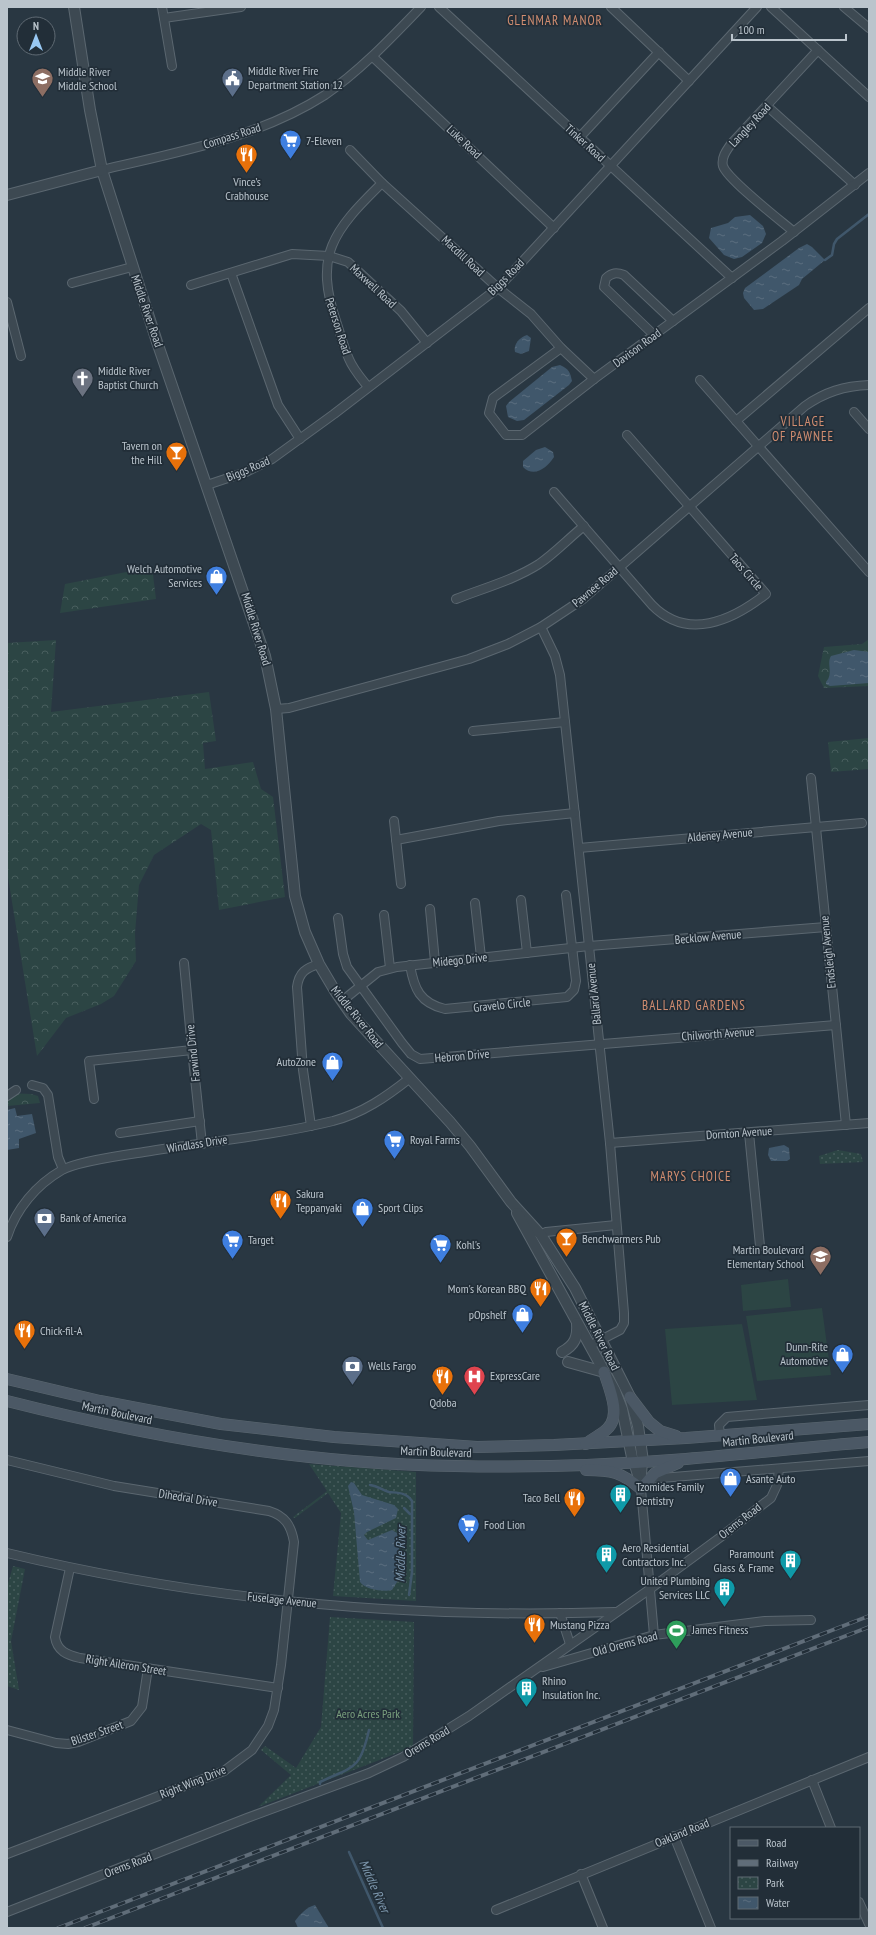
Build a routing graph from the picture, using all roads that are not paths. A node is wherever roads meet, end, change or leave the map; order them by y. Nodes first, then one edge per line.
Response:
1 (74, 7) edge
2 (162, 7) edge
3 (241, 7) edge
4 (421, 7) edge
5 (439, 7) edge
6 (611, 7) edge
7 (757, 7) edge
8 (772, 7) edge
9 (844, 7) edge
10 (164, 18) junction
11 (869, 28) edge
12 (818, 50) junction
13 (659, 52) junction
14 (373, 57) junction
15 (172, 66) dead end
16 (689, 81) junction
17 (869, 97) edge
18 (767, 106) junction
19 (579, 138) junction
20 (350, 150) dead end
21 (611, 166) junction
22 (102, 170) junction
23 (869, 173) edge
24 (382, 183) junction
25 (855, 185) junction
26 (7, 195) edge
27 (554, 228) junction
28 (794, 232) junction
29 (329, 256) junction
30 (132, 267) junction
31 (231, 273) junction
32 (732, 278) junction
33 (72, 283) dead end
34 (191, 285) dead end
35 (498, 288) junction
36 (7, 302) edge
37 (869, 308) edge
38 (673, 321) junction
39 (654, 335) junction
40 (426, 343) junction
41 (561, 348) junction
42 (21, 356) dead end
43 (594, 379) junction
44 (700, 380) dead end
45 (869, 385) edge
46 (368, 387) junction
47 (854, 412) dead end
48 (736, 420) junction
49 (869, 429) edge
50 (627, 435) dead end
51 (300, 439) junction
52 (758, 446) junction
53 (207, 485) junction
54 (554, 492) dead end
55 (689, 506) junction
56 (584, 526) junction
57 (620, 567) junction
58 (869, 572) edge
59 (456, 599) dead end
60 (541, 627) junction
61 (276, 709) junction
62 (565, 722) junction
63 (473, 731) dead end
64 (811, 778) dead end
65 (575, 814) junction
66 (394, 821) dead end
67 (862, 823) dead end
68 (816, 827) junction
69 (396, 840) junction
70 (578, 848) junction
71 (401, 884) dead end
72 (566, 895) dead end
73 (521, 900) dead end
74 (475, 903) dead end
75 (430, 909) dead end
76 (384, 915) dead end
77 (338, 918) dead end
78 (826, 927) junction
79 (589, 946) junction
80 (572, 948) junction
81 (527, 953) junction
82 (481, 957) junction
83 (435, 962) junction
84 (184, 963) dead end
85 (319, 964) junction
86 (410, 965) junction
87 (390, 968) junction
88 (359, 987) junction
89 (342, 1001) junction
90 (836, 1025) junction
91 (600, 1043) junction
92 (192, 1050) junction
93 (410, 1078) junction
94 (32, 1085) dead end
95 (16, 1090) dead end
96 (7, 1096) edge
97 (94, 1099) dead end
98 (200, 1121) junction
99 (869, 1124) edge
100 (311, 1126) junction
101 (846, 1126) junction
102 (120, 1133) dead end
103 (749, 1133) junction
104 (610, 1143) junction
105 (202, 1144) junction
106 (63, 1169) junction
107 (511, 1202) junction
108 (9, 1224) edge
109 (616, 1225) junction
110 (7, 1234) edge
111 (541, 1235) junction
112 (760, 1246) dead end
113 (578, 1323) junction
114 (602, 1340) junction
115 (591, 1346) junction
116 (562, 1352) dead end
117 (568, 1362) dead end
118 (604, 1372) junction
119 (7, 1379) edge
120 (630, 1397) junction
121 (7, 1401) edge
122 (869, 1405) edge
123 (869, 1424) edge
124 (720, 1436) junction
125 (686, 1438) junction
126 (640, 1441) junction
127 (629, 1442) junction
128 (869, 1442) edge
129 (586, 1444) junction
130 (686, 1459) junction
131 (7, 1460) edge
132 (638, 1461) junction
133 (869, 1461) edge
134 (513, 1466) junction
135 (779, 1468) junction
136 (649, 1479) junction
137 (641, 1489) junction
138 (7, 1553) edge
139 (70, 1568) junction
140 (650, 1589) junction
141 (288, 1602) junction
142 (615, 1612) junction
143 (560, 1613) junction
144 (811, 1620) dead end
145 (654, 1634) junction
146 (570, 1644) junction
147 (148, 1668) junction
148 (536, 1669) junction
149 (278, 1688) junction
150 (7, 1730) edge
151 (869, 1757) edge
152 (812, 1780) junction
153 (831, 1827) edge
154 (674, 1836) junction
155 (7, 1844) edge
156 (9, 1853) edge
157 (581, 1874) junction
158 (860, 1904) edge
159 (496, 1910) dead end
160 (7, 1912) edge
161 (869, 1924) edge
162 (603, 1928) edge
163 (711, 1928) edge

1 - 22 street, Middle River Road
2 - 10 street
3 - 10 street
4 - 14 street, Compass Road
5 - 19 street, Tinker Road
6 - 13 street
7 - 16 street, Biggs Road
8 - 12 street
9 - 11 street
10 - 15 street
12 - 17 street
12 - 18 street, Langley Road
13 - 16 street
13 - 19 street
14 - 22 street, Compass Road
14 - 27 street, Luke Road
16 - 21 street, Biggs Road
18 - 25 street
18 - 28 street, Langley Road
19 - 21 street, Tinker Road
20 - 24 street, Macdill Road
21 - 27 street, Biggs Road
21 - 32 street, Tinker Road
22 - 26 street, Compass Road
22 - 30 street, Middle River Road
23 - 25 street, Davison Road
24 - 29 street, Peterson Road
24 - 35 street, Macdill Road
25 - 28 street, Davison Road
27 - 35 street, Biggs Road
28 - 32 street, Davison Road
29 - 31 street, Maxwell Road
29 - 40 street, Maxwell Road
29 - 46 street, Peterson Road
30 - 33 street
30 - 53 street, Middle River Road
31 - 34 street, Maxwell Road
31 - 51 street
32 - 38 street, Davison Road
35 - 40 street, Biggs Road
35 - 41 street, Macdill Road
36 - 42 street
37 - 48 street
38 - 39 street, Davison Road
38 - 39 street
39 - 43 street, Davison Road
40 - 46 street, Biggs Road
41 - 43 street, Macdill Road
41 - 43 street, Davison Road
44 - 48 street
45 - 52 street, Pawnee Road
46 - 51 street, Biggs Road
47 - 49 street
48 - 52 street
50 - 55 street
51 - 53 street, Biggs Road
52 - 55 street, Pawnee Road
52 - 58 street
53 - 61 street, Middle River Road
54 - 56 street
55 - 57 street, Pawnee Road
55 - 57 street, Taos Circle
56 - 57 street
56 - 59 street
57 - 60 street, Pawnee Road
60 - 61 street, Pawnee Road
60 - 62 street, Ballard Avenue
61 - 85 street, Middle River Road
62 - 63 street
62 - 65 street, Ballard Avenue
64 - 68 street, Endsleigh Avenue
65 - 69 street
65 - 70 street, Ballard Avenue
66 - 69 street
67 - 68 street, Aldeney Avenue
68 - 70 street, Aldeney Avenue
68 - 78 street, Endsleigh Avenue
69 - 71 street
70 - 79 street, Ballard Avenue
72 - 80 street
73 - 81 street
74 - 82 street
75 - 83 street
76 - 87 street
77 - 88 street, Hebron Drive
78 - 79 street, Becklow Avenue
78 - 90 street, Endsleigh Avenue
79 - 80 street, Midego Drive
79 - 91 street, Ballard Avenue
80 - 81 street, Midego Drive
80 - 86 street, Gravelo Circle
81 - 82 street, Midego Drive
82 - 83 street, Midego Drive
83 - 86 street, Midego Drive
84 - 92 street, Farwind Drive
85 - 89 street, Middle River Road
85 - 100 street
86 - 87 street, Midego Drive
87 - 88 street, Midego Drive
88 - 89 street, Midego Drive
88 - 91 street, Hebron Drive
89 - 93 street, Middle River Road
90 - 91 street, Chilworth Avenue
90 - 101 street, Endsleigh Avenue
91 - 104 street, Ballard Avenue
92 - 97 street
92 - 98 street, Farwind Drive
93 - 100 street, Windlass Drive
93 - 107 street, Middle River Road
94 - 106 street
95 - 96 street
98 - 102 street
98 - 105 street, Farwind Drive
99 - 101 street, Dornton Avenue
100 - 105 street, Windlass Drive
101 - 103 street, Dornton Avenue
103 - 104 street, Dornton Avenue
103 - 112 street
104 - 109 street, Ballard Avenue
105 - 106 street, Windlass Drive
106 - 108 street, Windlass Drive
107 - 111 street, Middle River Road
107 - 113 street, Middle River Road
108 - 110 street, Windlass Drive
109 - 111 street
109 - 114 street, Ballard Avenue
111 - 114 street, Middle River Road
113 - 115 street, Middle River Road
113 - 116 street
114 - 115 street, Ballard Avenue
114 - 120 street, Middle River Road
115 - 118 street, Middle River Road
117 - 118 street
118 - 127 street, Middle River Road
118 - 129 main road
119 - 129 main road, Martin Boulevard
120 - 125 main road
120 - 126 street, Middle River Road
121 - 134 main road, Martin Boulevard
122 - 124 street, Martin Boulevard
123 - 124 main road, Martin Boulevard
124 - 125 main road, Martin Boulevard
125 - 126 main road, Martin Boulevard
126 - 127 main road, Martin Boulevard
126 - 132 street, Middle River Road
127 - 129 main road, Martin Boulevard
127 - 132 street, Middle River Road
128 - 130 main road, Martin Boulevard
130 - 132 main road, Martin Boulevard
130 - 136 main road
131 - 141 street, Dihedral Drive
132 - 134 main road, Martin Boulevard
132 - 137 street, Middle River Road
133 - 135 street
134 - 137 main road
135 - 136 street
135 - 140 street, Orems Road
136 - 137 main road
137 - 140 street, Middle River Road
138 - 139 street, Fuselage Avenue
139 - 141 street, Fuselage Avenue
139 - 147 street, Right Aileron Street
140 - 142 street, Orems Road
140 - 145 street, Middle River Road
141 - 143 street, Fuselage Avenue
141 - 149 street, Right Wing Drive
142 - 143 street, Fuselage Avenue
142 - 146 street, Orems Road
143 - 146 street
144 - 145 street, Old Orems Road
145 - 148 street, Old Orems Road
146 - 148 street, Orems Road
147 - 149 street, Right Aileron Street
147 - 150 street, Blister Street
148 - 160 street, Orems Road
149 - 156 street, Right Wing Drive
151 - 152 street, Oakland Road
152 - 153 street
152 - 154 street, Oakland Road
154 - 157 street, Oakland Road
154 - 163 street
155 - 156 street
157 - 159 street, Oakland Road
157 - 162 street
158 - 161 street

